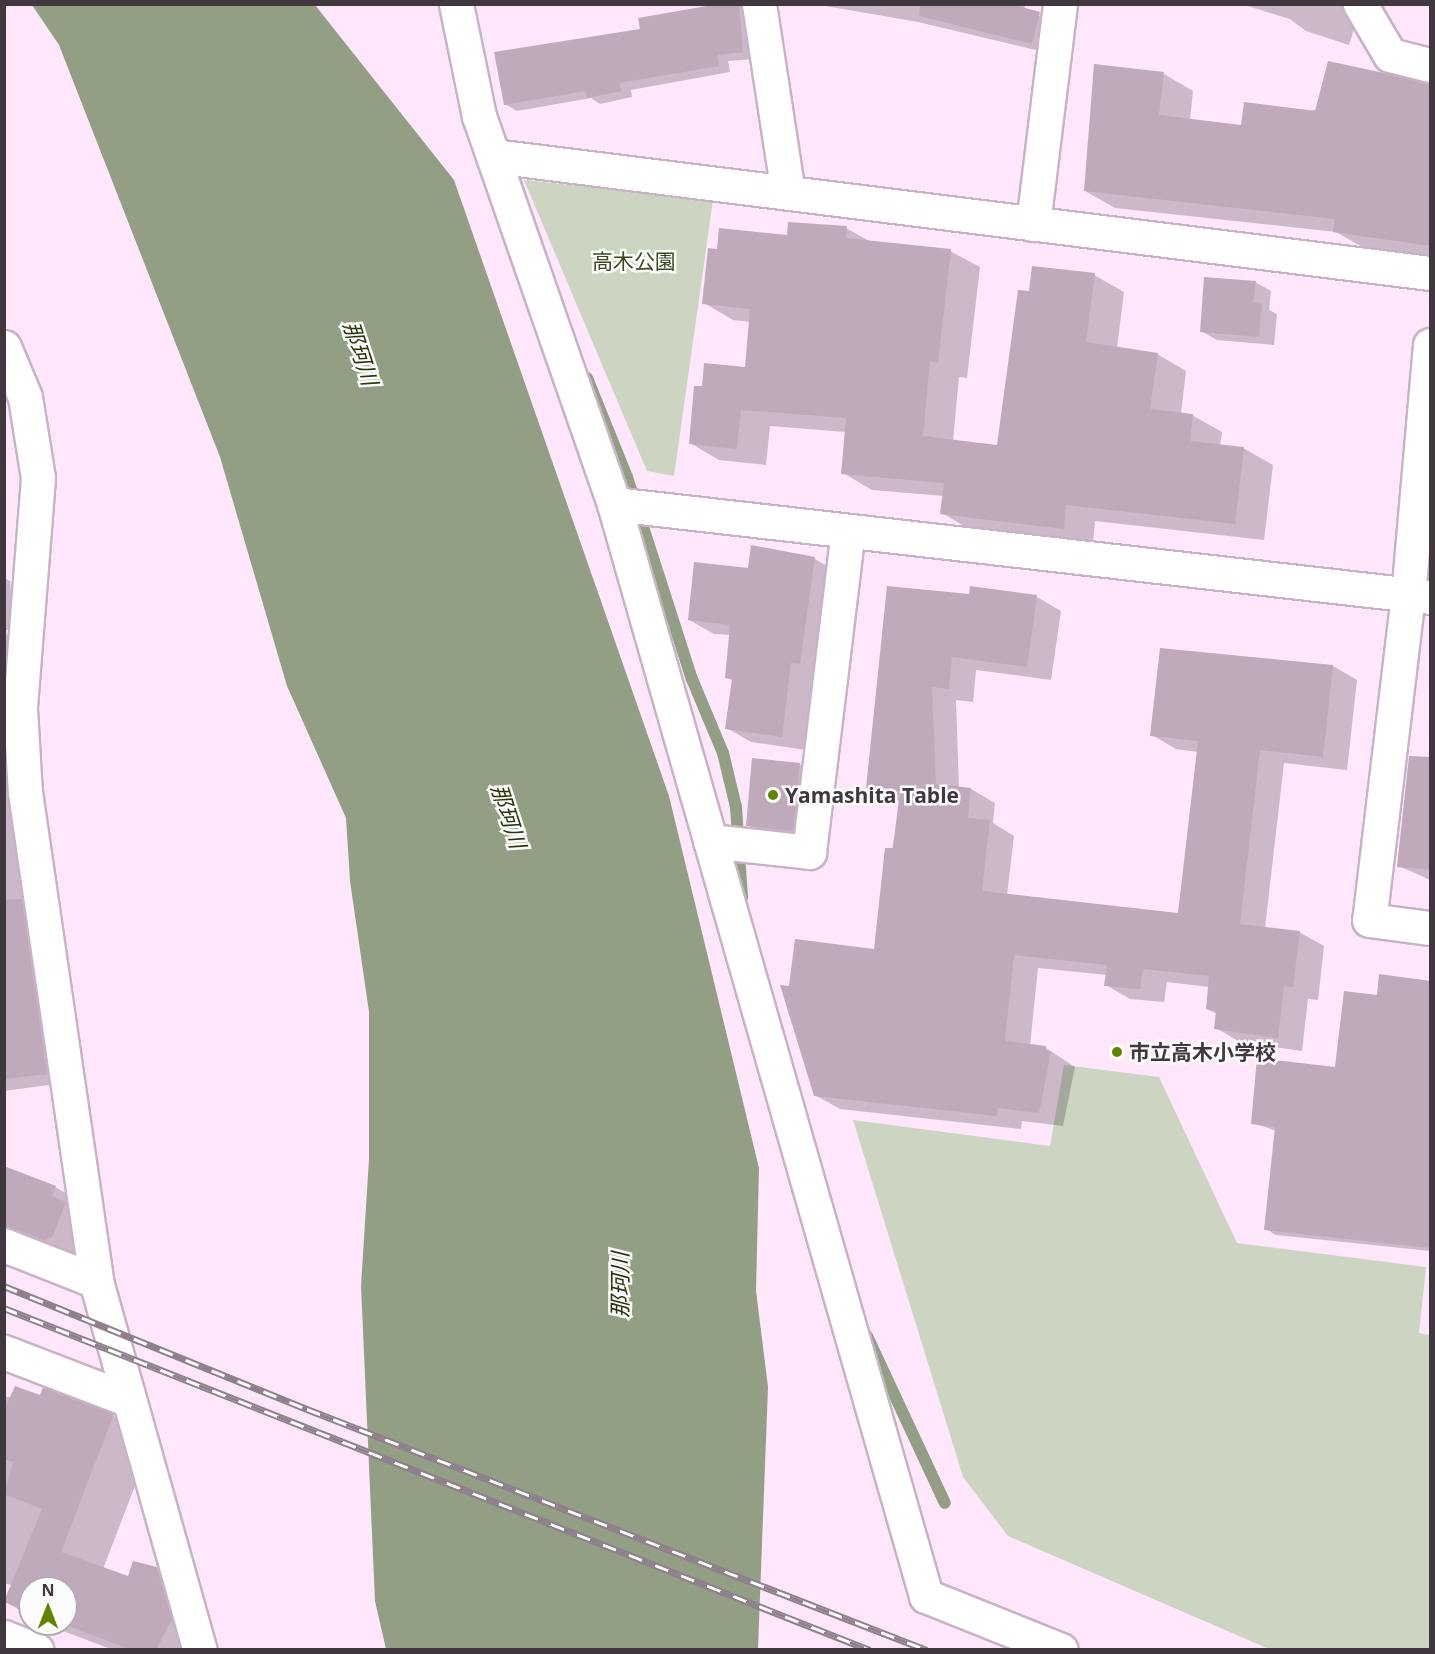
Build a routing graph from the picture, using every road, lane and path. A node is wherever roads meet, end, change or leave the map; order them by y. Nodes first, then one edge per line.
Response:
1 (456, 4) edge
2 (759, 4) edge
3 (1060, 4) edge
4 (1360, 4) edge
5 (1431, 65) edge
6 (493, 156) junction
7 (788, 193) junction
8 (1033, 224) junction
9 (1431, 273) edge
10 (1431, 345) edge
11 (4, 347) edge
12 (615, 504) junction
13 (848, 531) junction
14 (1419, 596) edge
15 (710, 841) junction
16 (1431, 928) edge
17 (4, 1245) edge
18 (96, 1281) junction
19 (4, 1352) edge
20 (129, 1400) junction
21 (4, 1637) edge
22 (36, 1650) edge
23 (200, 1650) edge
24 (1061, 1650) edge

1 - 6 street
2 - 7 street
3 - 8 street
4 - 5 street
6 - 7 street
6 - 12 street
7 - 8 street
8 - 9 street
10 - 14 street
11 - 18 street
12 - 13 street
12 - 15 street
13 - 14 street
13 - 15 street
14 - 16 street
15 - 24 street
17 - 18 street
18 - 20 street
19 - 20 street
20 - 23 street
21 - 22 street

